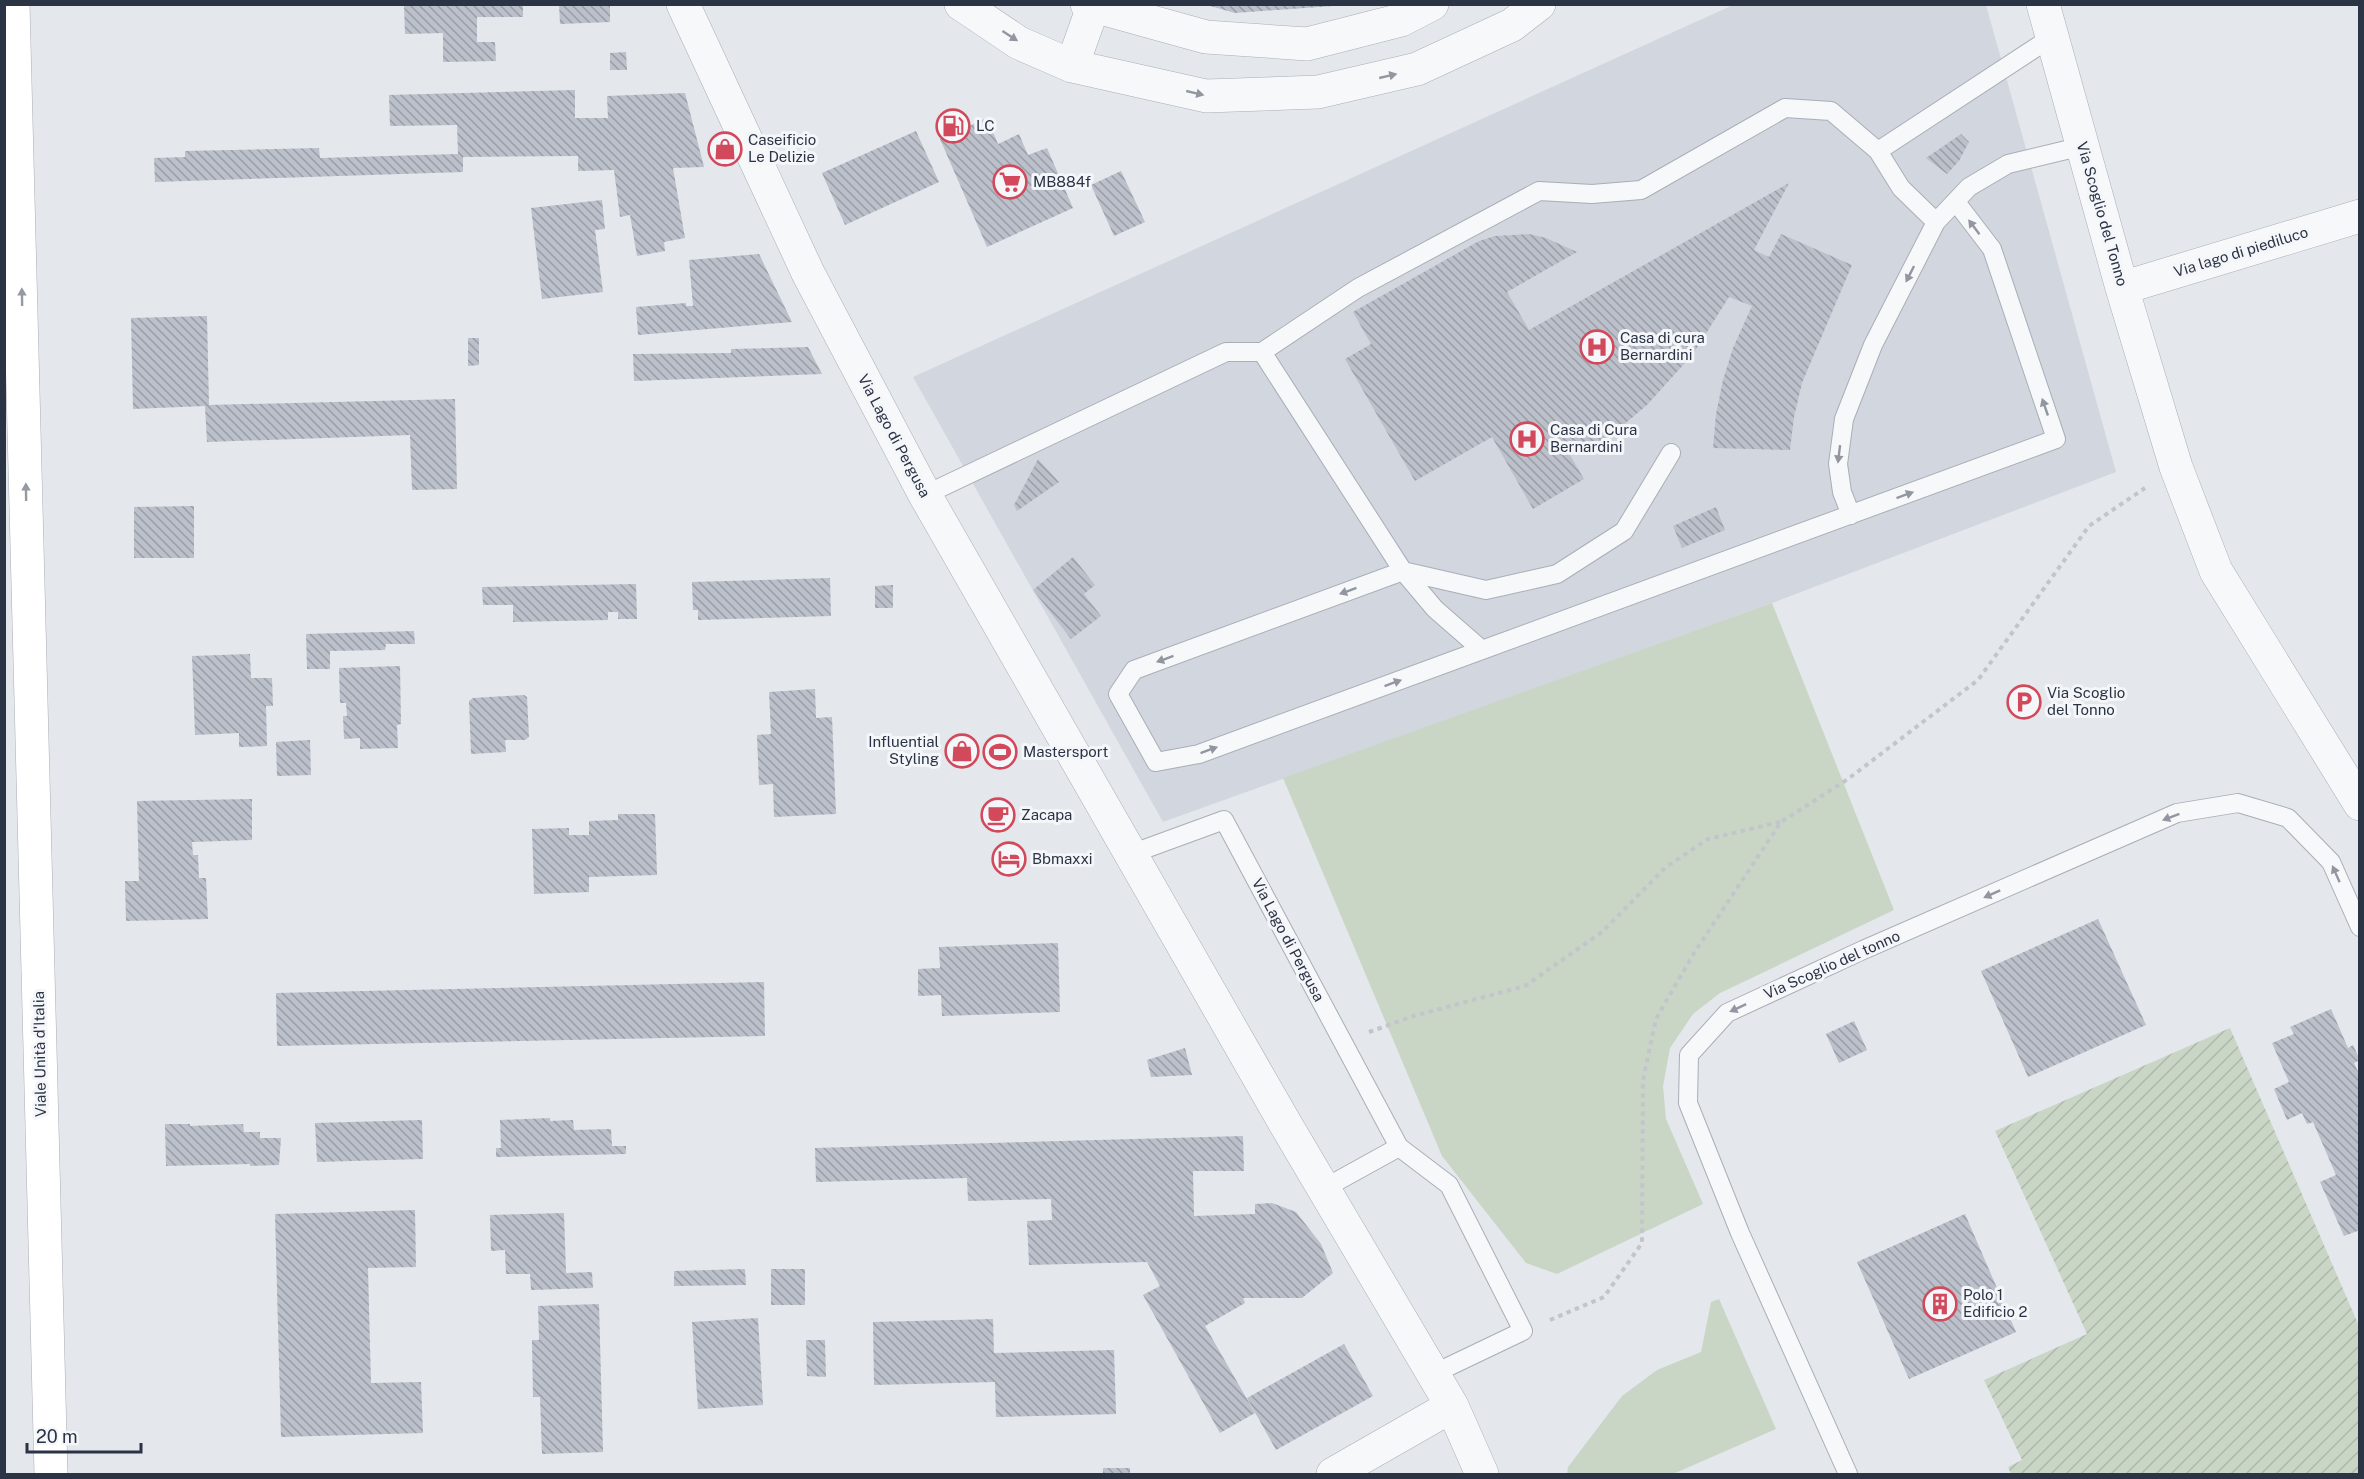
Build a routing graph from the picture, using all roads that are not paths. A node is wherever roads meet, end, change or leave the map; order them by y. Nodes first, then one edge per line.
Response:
1 (13, 4) edge
2 (683, 4) edge
3 (961, 4) edge
4 (1432, 4) edge
5 (1539, 4) edge
6 (2043, 4) edge
7 (1090, 6) edge
8 (2052, 37) junction
9 (1072, 66) junction
10 (17, 108) junction
11 (2083, 146) junction
12 (1878, 151) junction
13 (1956, 202) junction
14 (2360, 216) edge
15 (1936, 222) junction
16 (4, 225) edge
17 (2122, 288) junction
18 (1262, 352) junction
19 (1671, 453) dead end
20 (925, 495) junction
21 (4, 513) edge
22 (1851, 515) junction
23 (1403, 571) junction
24 (30, 634) junction
25 (1482, 650) junction
26 (2360, 804) edge
27 (1131, 854) junction
28 (2360, 927) edge
29 (1399, 1147) junction
30 (1323, 1189) junction
31 (1431, 1375) junction
32 (1452, 1406) junction
33 (51, 1474) edge
34 (1333, 1474) edge
35 (1482, 1474) edge
36 (1848, 1474) edge

1 - 10 main road
2 - 20 street, Via Lago di Pergusa
3 -> 9 street
4 - 7 street
9 -> 5 street
6 - 8 street, Via Scoglio del Tonno
7 - 9 street
8 - 11 street, Via Scoglio del Tonno
8 - 12 lane
10 - 16 main road
24 -> 10 main road
11 - 13 lane
11 - 17 street, Via Scoglio del Tonno
12 - 15 lane
12 - 18 lane
13 - 15 lane
22 -> 13 lane
14 - 17 street, Via lago di piediluco
15 -> 22 lane
17 - 26 street, Via Scoglio del Tonno
18 - 20 lane
18 - 23 lane
19 - 23 lane
20 - 27 street, Via Lago di Pergusa
21 - 24 main road
22 - 25 lane
23 - 25 lane
23 -> 25 lane
24 - 33 main road, Viale Unità d'Italia
27 - 29 lane, Via Lago di Pergusa
27 - 30 street, Via Lago di Pergusa
28 -> 36 lane, Via Scoglio del tonno
29 - 30 lane
29 - 31 lane, Via Lago di Pergusa
30 - 31 street, Via Lago di Pergusa
31 - 32 street, Via Lago di Pergusa
32 - 34 street
32 - 35 street, Via Lago di Pergusa

